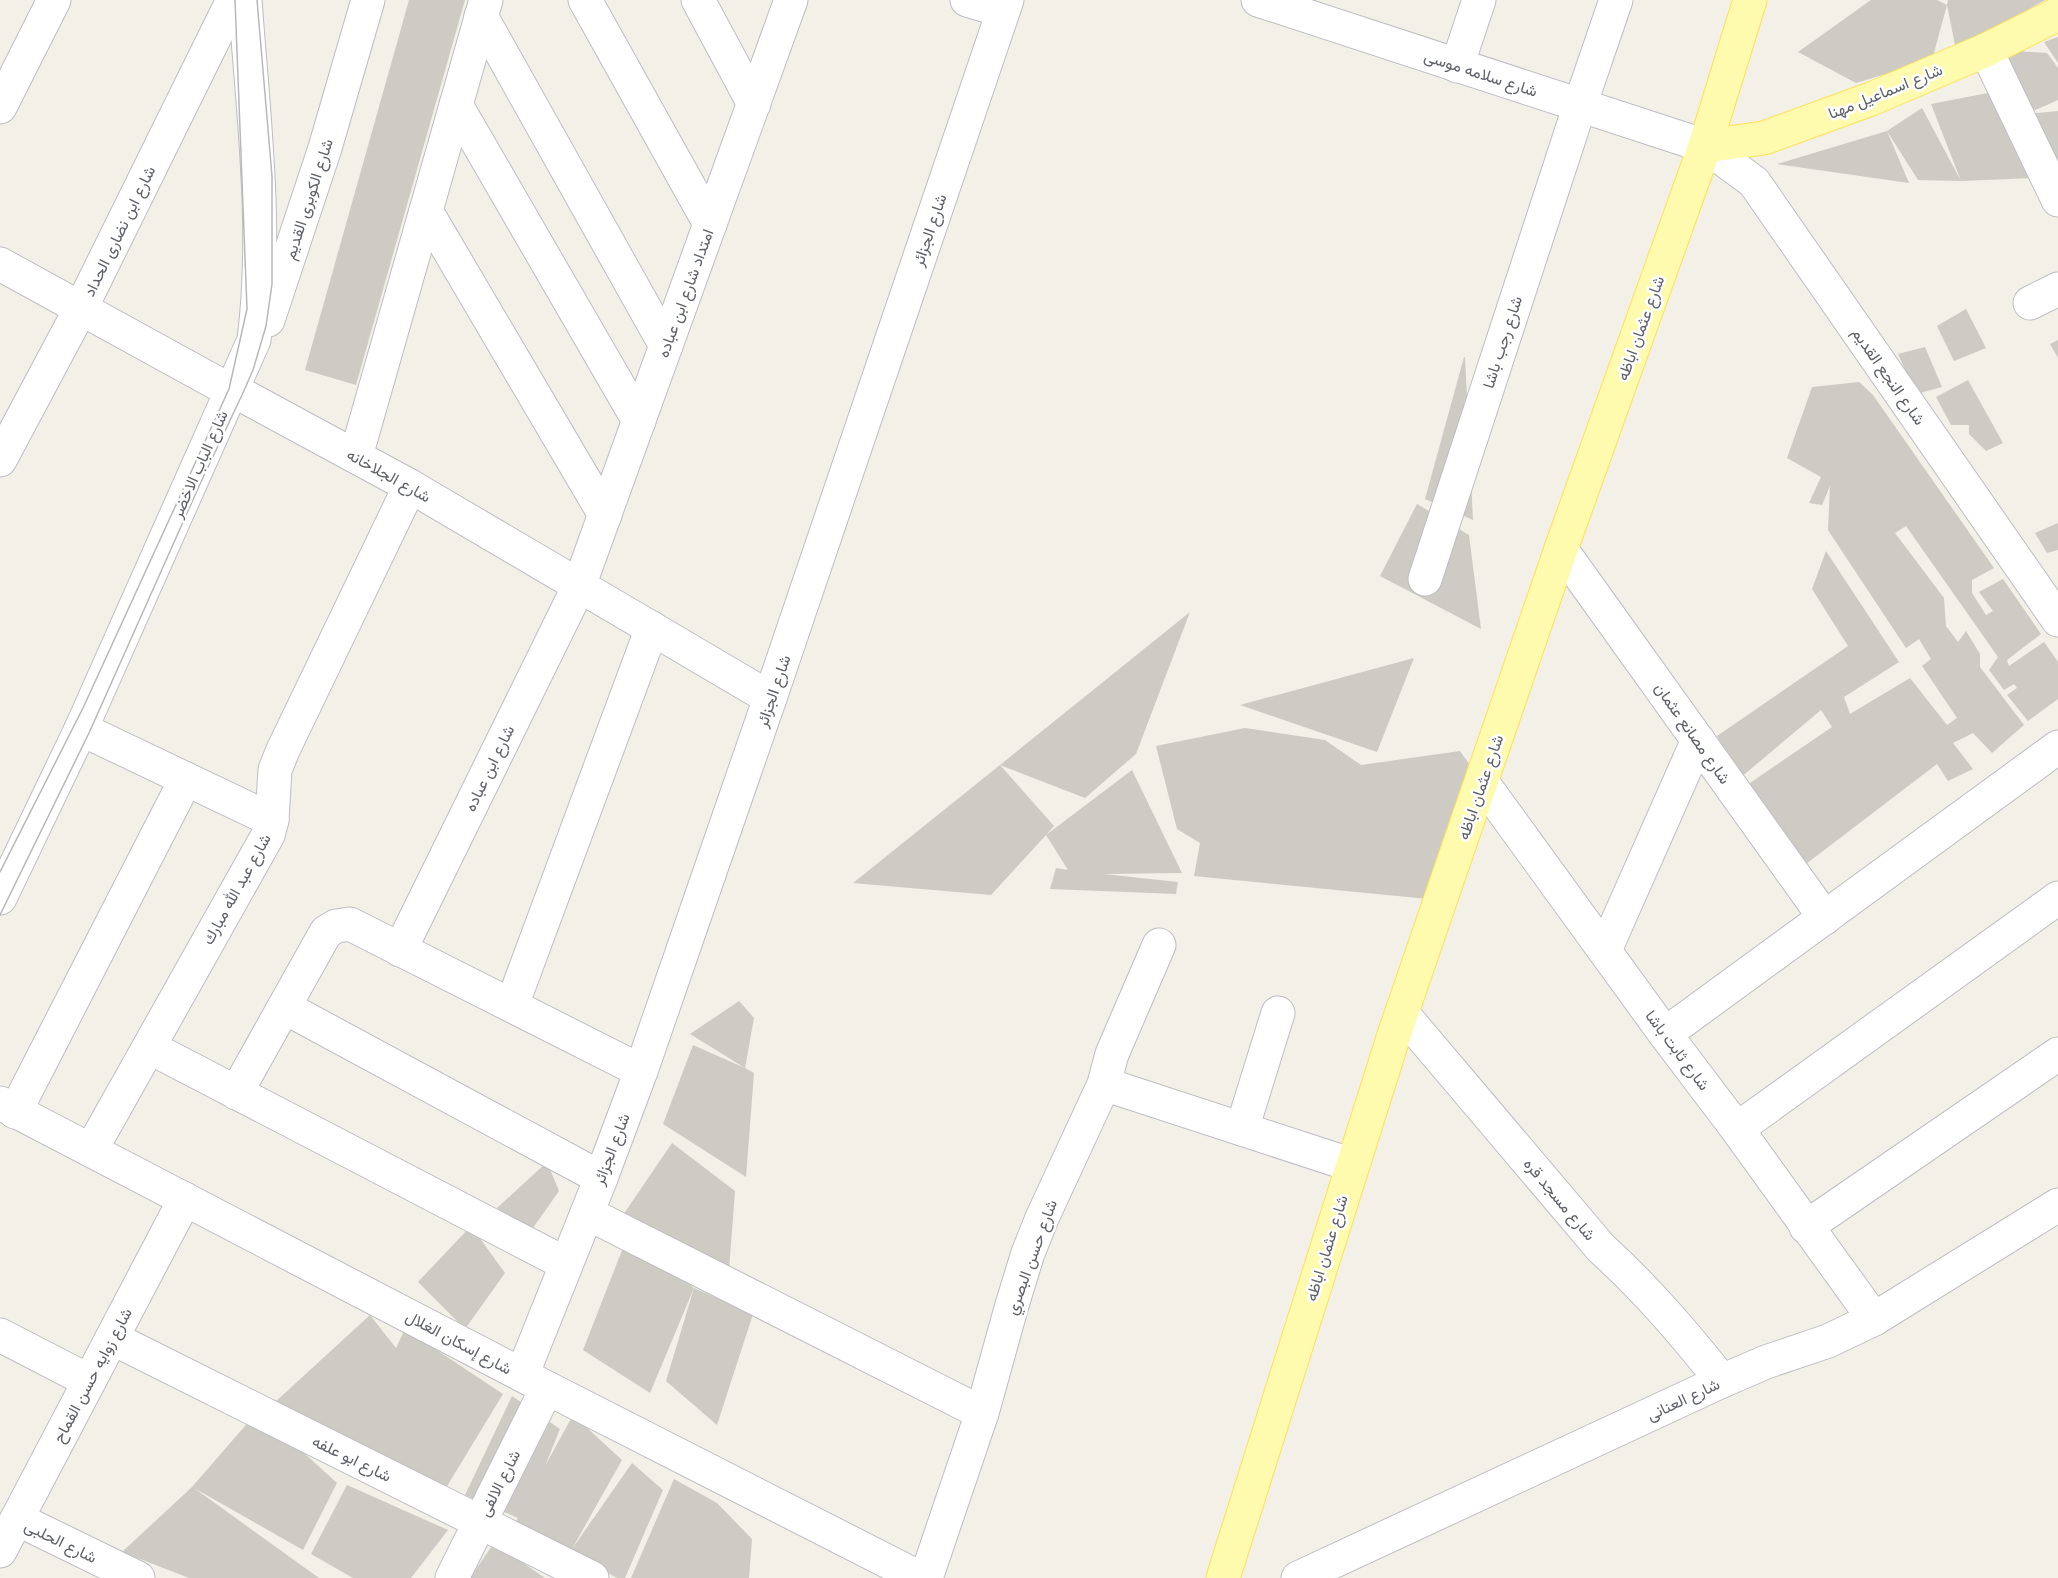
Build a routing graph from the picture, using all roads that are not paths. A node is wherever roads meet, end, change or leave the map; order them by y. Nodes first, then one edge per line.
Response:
1 (54, 0) edge
2 (232, 0) edge
3 (245, 0) edge
4 (368, 0) edge
5 (585, 0) edge
6 (699, 0) edge
7 (791, 0) edge
8 (967, 0) edge
9 (1258, 0) edge
10 (1479, 0) edge
11 (1616, 0) edge
12 (1750, 0) edge
13 (1005, 6) edge
14 (484, 8) edge
15 (1330, 11) edge
16 (2058, 14) edge
17 (1986, 50) junction
18 (1457, 66) junction
19 (754, 104) junction
20 (456, 105) junction
21 (1580, 105) junction
22 (0, 107) edge
23 (1705, 146) junction
24 (2058, 200) edge
25 (426, 211) junction
26 (710, 224) junction
27 (0, 264) edge
28 (81, 308) junction
29 (666, 346) junction
30 (231, 391) junction
31 (639, 421) junction
32 (356, 456) junction
33 (0, 460) edge
34 (410, 486) junction
35 (605, 515) junction
36 (1561, 549) junction
37 (1425, 579) dead end
38 (579, 586) junction
39 (2058, 620) edge
40 (652, 628) junction
41 (770, 698) junction
42 (81, 729) junction
43 (1698, 740) junction
44 (2058, 747) edge
45 (186, 779) junction
46 (1482, 782) junction
47 (272, 820) junction
48 (0, 898) edge
49 (2058, 898) edge
50 (1825, 918) junction
51 (1160, 945) dead end
52 (400, 950) junction
53 (1605, 950) junction
54 (512, 1005) junction
55 (284, 1007) junction
56 (1278, 1013) dead end
57 (1402, 1013) junction
58 (1665, 1034) junction
59 (148, 1047) junction
60 (2058, 1054) edge
61 (641, 1071) junction
62 (1104, 1084) junction
63 (236, 1093) junction
64 (8, 1108) edge
65 (1242, 1129) junction
66 (1737, 1129) junction
67 (91, 1150) junction
68 (1352, 1165) junction
69 (601, 1178) junction
70 (185, 1199) junction
71 (2058, 1205) edge
72 (587, 1214) junction
73 (1806, 1227) junction
74 (566, 1264) junction
75 (1874, 1320) junction
76 (0, 1335) edge
77 (112, 1338) junction
78 (89, 1381) junction
79 (1722, 1381) junction
80 (534, 1382) junction
81 (982, 1413) junction
82 (17, 1519) junction
83 (480, 1522) junction
84 (0, 1551) edge
85 (138, 1578) edge
86 (452, 1578) edge
87 (592, 1578) edge
88 (920, 1578) edge
89 (926, 1578) edge
90 (1223, 1578) edge
91 (1298, 1578) edge

1 - 22 street
2 - 28 street, شارع ابن نضارى الحداد
3 - 30 street, شارع الباب الاخضر
4 - 30 street, شارع الكوبرى القديم
5 - 26 street
6 - 19 street
7 - 19 street, امتداد شارع ابن عباده
8 - 13 street
9 - 15 street, شارع سلامه موسى
10 - 18 street
11 - 21 street, شارع رجب باشا
12 - 23 main road, شارع عثمان اباظه
13 - 41 street, شارع الجزائر
14 - 20 street
14 - 29 street
15 - 18 street, شارع سلامه موسى
16 - 17 main road, شارع اسماعيل مهنا
17 - 23 main road, شارع اسماعيل مهنا
17 - 24 street
18 - 21 street, شارع سلامه موسى
19 - 26 street, امتداد شارع ابن عباده
20 - 25 street
20 - 31 street
21 - 23 street, شارع سلامه موسى
21 - 37 street, شارع رجب باشا
23 - 36 main road, شارع عثمان اباظه
23 - 39 street, شارع النجع القديم
25 - 32 street
25 - 35 street
26 - 29 street, امتداد شارع ابن عباده
27 - 28 street, شارع الجلاخانه
28 - 30 street, شارع الجلاخانه
28 - 33 street, شارع ابن نضارى الحداد
29 - 31 street, امتداد شارع ابن عباده
30 - 32 street, شارع الجلاخانه
30 - 42 street, شارع الباب الاخضر
31 - 35 street, امتداد شارع ابن عباده
32 - 34 street, شارع الجلاخانه
34 - 38 street, شارع الجلاخانه
34 - 47 street, شارع عبد الله مبارك
35 - 38 street, امتداد شارع ابن عباده
36 - 43 street, شارع مصانع عثمان
36 - 46 main road, شارع عثمان اباظه
38 - 40 street, شارع الجلاخانه
38 - 52 street, شارع ابن عباده
40 - 41 street, شارع الجلاخانه
40 - 54 street
41 - 61 street, شارع الجزائر
42 - 45 street
42 - 48 street, شارع الباب الاخضر
43 - 50 street, شارع مصانع عثمان
43 - 53 street
44 - 50 street
45 - 47 street
45 - 64 street
46 - 53 street, شارع ثابت باشا
46 - 57 main road, شارع عثمان اباظه
47 - 59 street, شارع عبد الله مبارك
49 - 66 street
50 - 58 street
51 - 62 street, شارع حسن البصري
52 - 54 street
52 - 55 street
53 - 58 street, شارع ثابت باشا
54 - 61 street
55 - 63 street
55 - 69 street
56 - 65 street
57 - 68 main road, شارع عثمان اباظه
57 - 79 street, شارع مسجد قره
58 - 66 street, شارع ثابت باشا
59 - 63 street
59 - 67 street, شارع عبد الله مبارك
60 - 73 street
61 - 69 street, شارع الجزائر
62 - 65 street
62 - 81 street, شارع حسن البصري
63 - 74 street
64 - 67 street, شارع إسكان الغلال
65 - 68 street
66 - 73 street, شارع ثابت باشا
67 - 70 street, شارع إسكان الغلال
68 - 90 main road, شارع عثمان اباظه
69 - 72 street, شارع الجزائر
70 - 77 street, شارع زوايه حسن القماح
70 - 80 street, شارع إسكان الغلال
71 - 75 street, شارع العنانى
72 - 74 street, شارع الجزائر
72 - 81 street
73 - 75 street, شارع ثابت باشا
74 - 80 street, شارع الجزائر
75 - 79 street, شارع العنانى
76 - 78 street
77 - 78 street, شارع زوايه حسن القماح
77 - 83 street, شارع ابو علفه
78 - 82 street, شارع زوايه حسن القماح
79 - 91 street, شارع العنانى
80 - 83 street, شارع الالفى
80 - 88 street, شارع إسكان الغلال
81 - 89 street, شارع حسن البصري
82 - 84 street, شارع زوايه حسن القماح
82 - 85 street, شارع الحلبى
83 - 86 street, شارع الالفى
83 - 87 street, شارع ابو علفه

